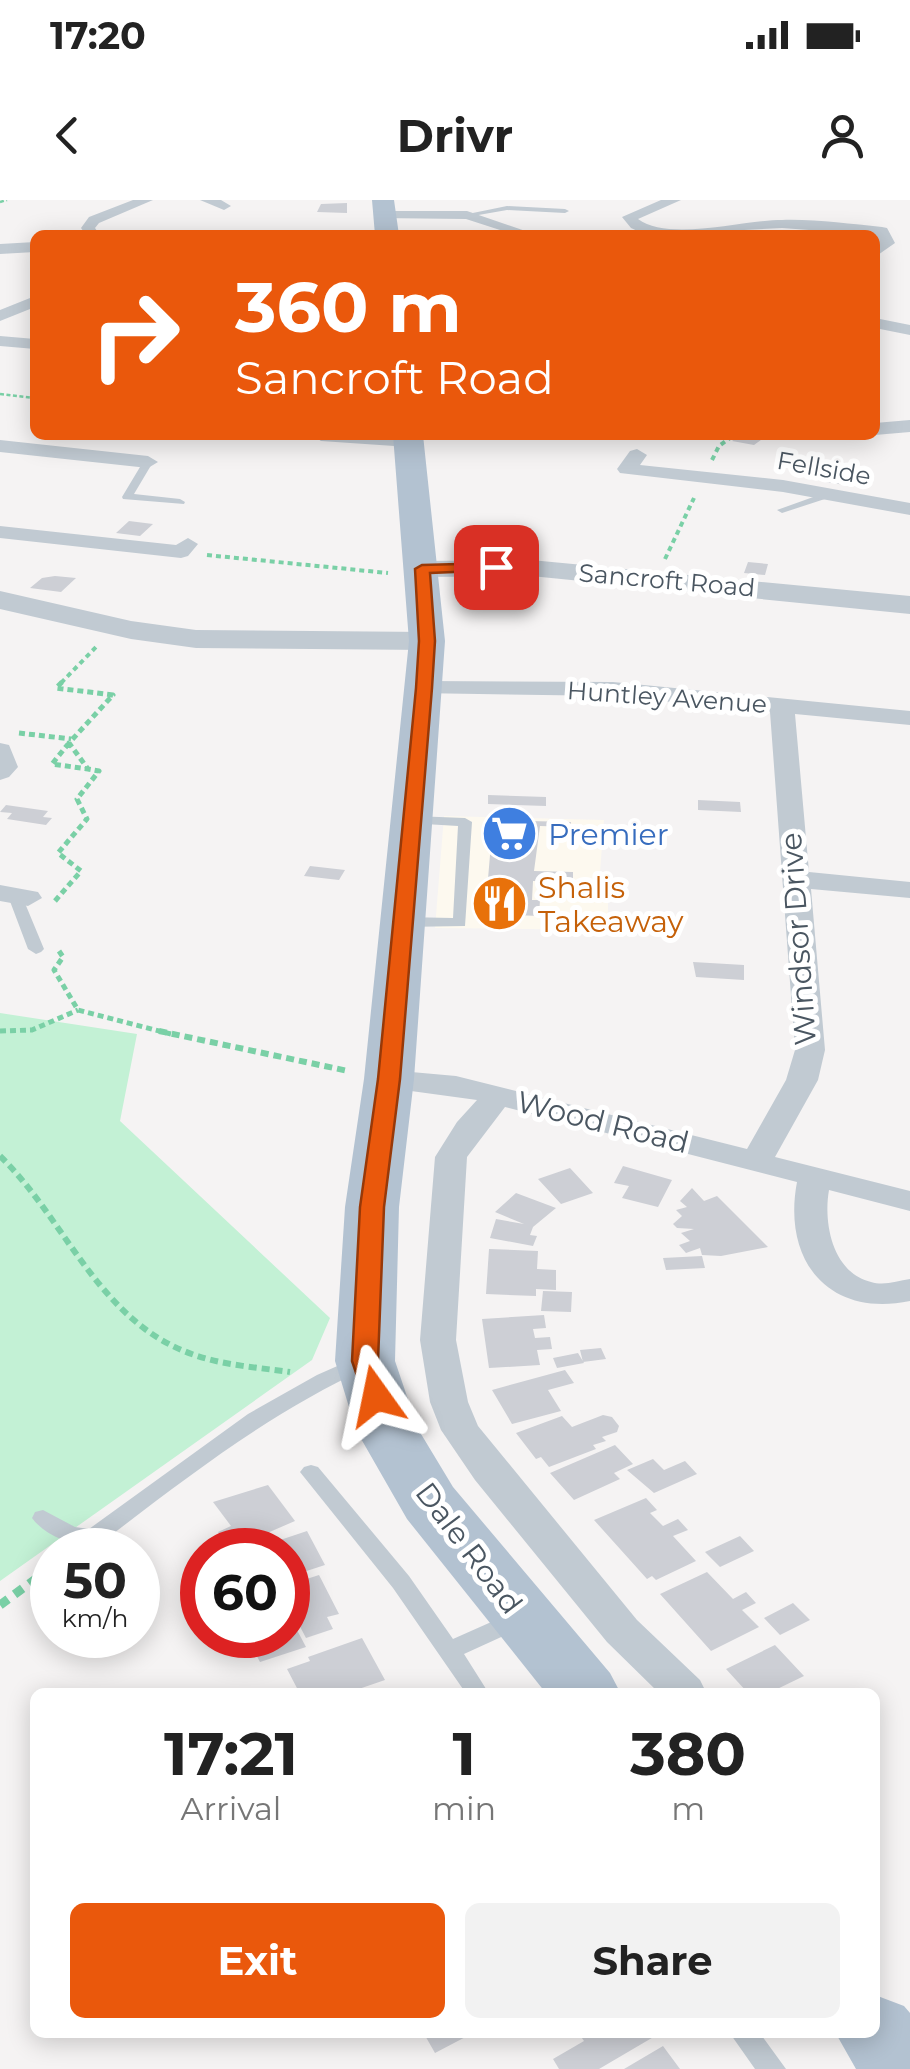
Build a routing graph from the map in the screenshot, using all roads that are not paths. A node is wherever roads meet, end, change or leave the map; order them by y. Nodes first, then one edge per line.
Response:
1 (146, 200) edge
2 (208, 200) edge
3 (674, 200) edge
4 (224, 206) dead end
5 (768, 208) dead end
6 (564, 212) dead end
7 (467, 215) junction
8 (385, 216) edge
9 (766, 225) junction
10 (89, 230) edge
11 (514, 230) edge
12 (646, 230) edge
13 (710, 230) edge
14 (868, 230) edge
15 (880, 231) edge
16 (30, 247) edge
17 (880, 248) edge
18 (0, 249) edge
19 (30, 303) edge
20 (0, 316) edge
21 (880, 325) edge
22 (910, 330) edge
23 (0, 340) edge
24 (30, 343) edge
25 (910, 426) edge
26 (880, 429) edge
27 (409, 440) edge
28 (0, 446) edge
29 (637, 455) dead end
30 (148, 462) joint
31 (830, 494) junction
32 (180, 502) dead end
33 (910, 508) edge
34 (782, 510) dead end
35 (0, 532) edge
36 (184, 548) road end
37 (423, 574) junction
38 (2, 602) edge
39 (910, 605) edge
40 (425, 665) junction
41 (782, 706) junction
42 (910, 718) edge
43 (9, 741) edge
44 (0, 772) edge
45 (794, 879) junction
46 (910, 890) edge
47 (21, 902) edge
48 (36, 949) dead end
49 (389, 1079) junction
50 (498, 1096) junction
51 (758, 1160) junction
52 (815, 1174) junction
53 (910, 1201) edge
54 (910, 1290) edge
55 (345, 1369) junction
56 (312, 1472) dead end
57 (43, 1518) dead end
58 (522, 1618) junction
59 (447, 1652) junction
60 (474, 1688) edge
61 (582, 1688) edge
62 (681, 1688) edge
63 (747, 2038) edge
64 (880, 2038) edge
65 (772, 2069) edge
66 (906, 2069) edge

1 - 10 street
2 - 4 street
3 - 12 street
5 - 9 street
6 - 7 lane
7 - 8 street
7 - 11 street
9 - 13 street
9 - 14 street
15 - 17 street
16 - 18 street
19 - 20 street
21 - 22 street
23 - 24 street
25 - 26 street
27 - 37 main road, Dale Road
28 - 30 street
29 - 31 street, Fellside
30 - 32 lane
31 - 33 street, Fellside
31 - 34 lane
35 - 36 street
37 - 39 street, Sancroft Road
37 - 40 main road, Dale Road
38 - 40 street
40 - 41 street, Huntley Avenue
40 - 49 main road, Dale Road
41 - 42 street, Huntley Avenue
41 - 45 street, Windsor Drive
43 - 44 street
45 - 46 street
45 - 51 street, Windsor Drive
47 - 48 lane
49 - 50 street, Wood Road
49 - 55 main road, Dale Road
50 - 51 street, Wood Road
50 - 62 street, Dale Road
51 - 52 street, Wood Road
52 - 53 street, Wood Road
52 - 54 street
55 - 57 lane
55 - 58 main road, Dale Road
56 - 59 lane
58 - 59 lane
58 - 61 main road, Dale Road
59 - 60 lane
63 - 65 lane
64 - 66 main road

